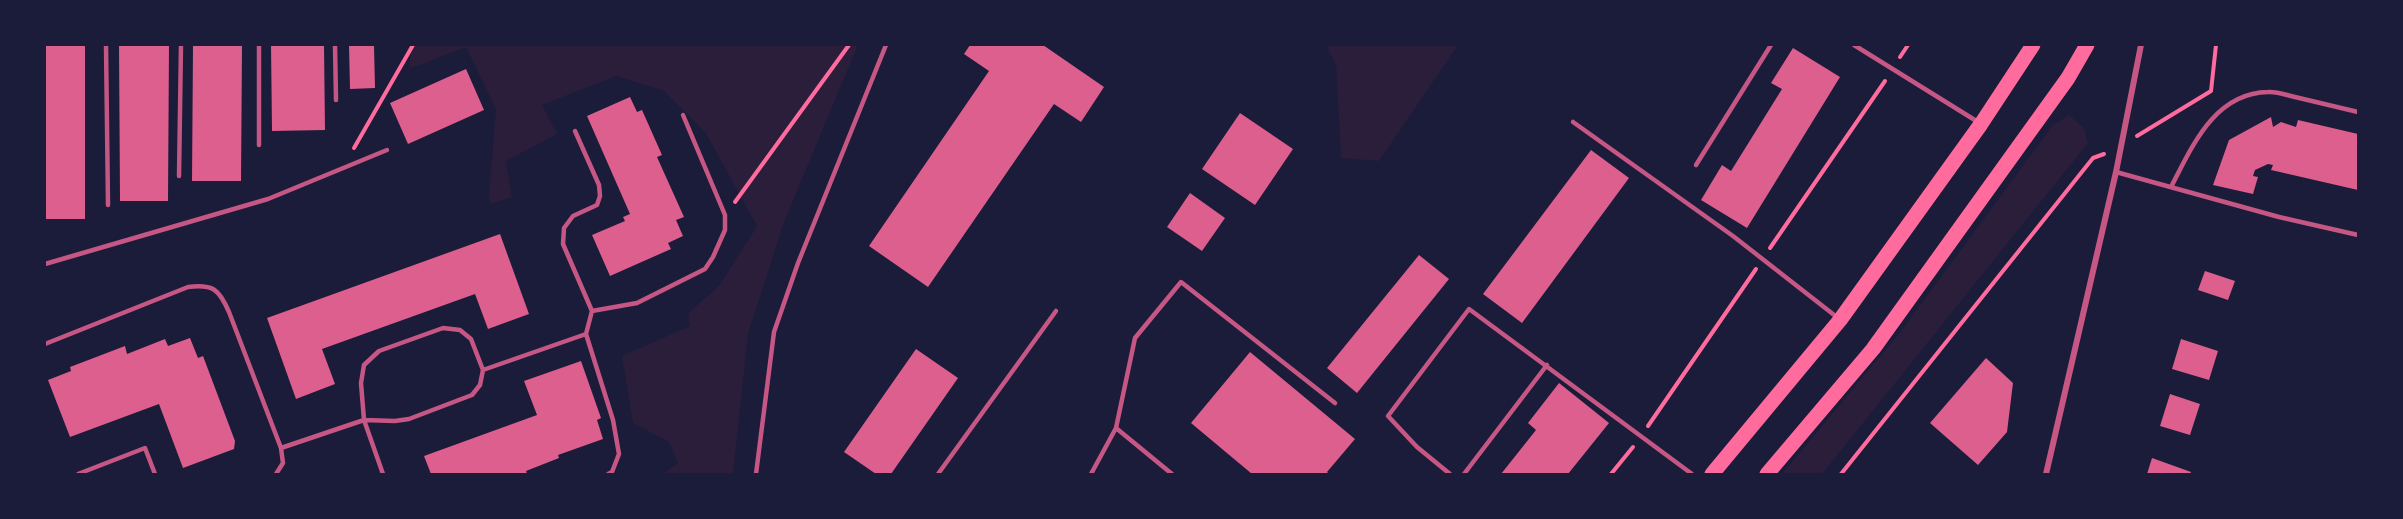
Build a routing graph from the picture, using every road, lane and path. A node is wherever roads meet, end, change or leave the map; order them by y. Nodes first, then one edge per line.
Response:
1 (106, 45) edge
2 (181, 45) edge
3 (259, 45) edge
4 (335, 45) edge
5 (413, 45) edge
6 (849, 45) edge
7 (886, 45) edge
8 (1771, 45) edge
9 (1854, 45) edge
10 (2033, 45) edge
11 (2087, 45) edge
12 (2141, 45) edge
13 (2216, 45) edge
14 (336, 100) dead end
15 (2358, 112) edge
16 (682, 115) dead end
17 (1573, 122) dead end
18 (1981, 124) junction
19 (575, 131) dead end
20 (259, 145) dead end
21 (2120, 147) junction
22 (387, 150) dead end
23 (352, 164) junction
24 (1696, 165) dead end
25 (2116, 172) junction
26 (180, 176) dead end
27 (2171, 187) junction
28 (108, 205) dead end
29 (725, 215) junction
30 (2358, 235) edge
31 (45, 264) edge
32 (592, 311) junction
33 (1056, 311) dead end
34 (1840, 320) junction
35 (586, 334) junction
36 (45, 344) edge
37 (1547, 365) junction
38 (483, 370) junction
39 (1335, 403) dead end
40 (364, 420) junction
41 (1116, 428) junction
42 (281, 448) junction
43 (78, 474) edge
44 (155, 474) edge
45 (276, 474) edge
46 (383, 474) edge
47 (608, 474) edge
48 (756, 474) edge
49 (938, 474) edge
50 (1091, 474) edge
51 (1172, 474) edge
52 (1450, 474) edge
53 (1464, 474) edge
54 (1692, 474) edge
55 (1712, 474) edge
56 (1767, 474) edge
57 (1841, 474) edge
58 (2046, 474) edge

1 - 28 lane
2 - 26 lane
3 - 20 lane
4 - 14 lane
5 - 23 path
6 - 29 path
7 - 48 lane
8 - 24 lane
9 - 18 lane
10 - 18 main road
11 - 56 main road
12 - 21 street
13 - 21 path
15 - 27 lane
16 - 29 lane
17 - 34 lane
18 - 34 main road
19 - 32 lane
21 - 25 street
21 - 57 path
22 - 23 lane
23 - 31 lane
25 - 27 lane
25 - 58 street
27 - 30 lane
29 - 32 lane
32 - 35 lane
33 - 49 lane
34 - 55 main road
35 - 38 lane
35 - 47 lane
36 - 42 lane
37 - 52 lane
37 - 53 lane
37 - 54 lane
38 - 40 lane
38 - 40 lane
39 - 41 lane
40 - 42 lane
40 - 46 lane
41 - 50 lane
41 - 51 lane
42 - 45 lane
43 - 44 lane

